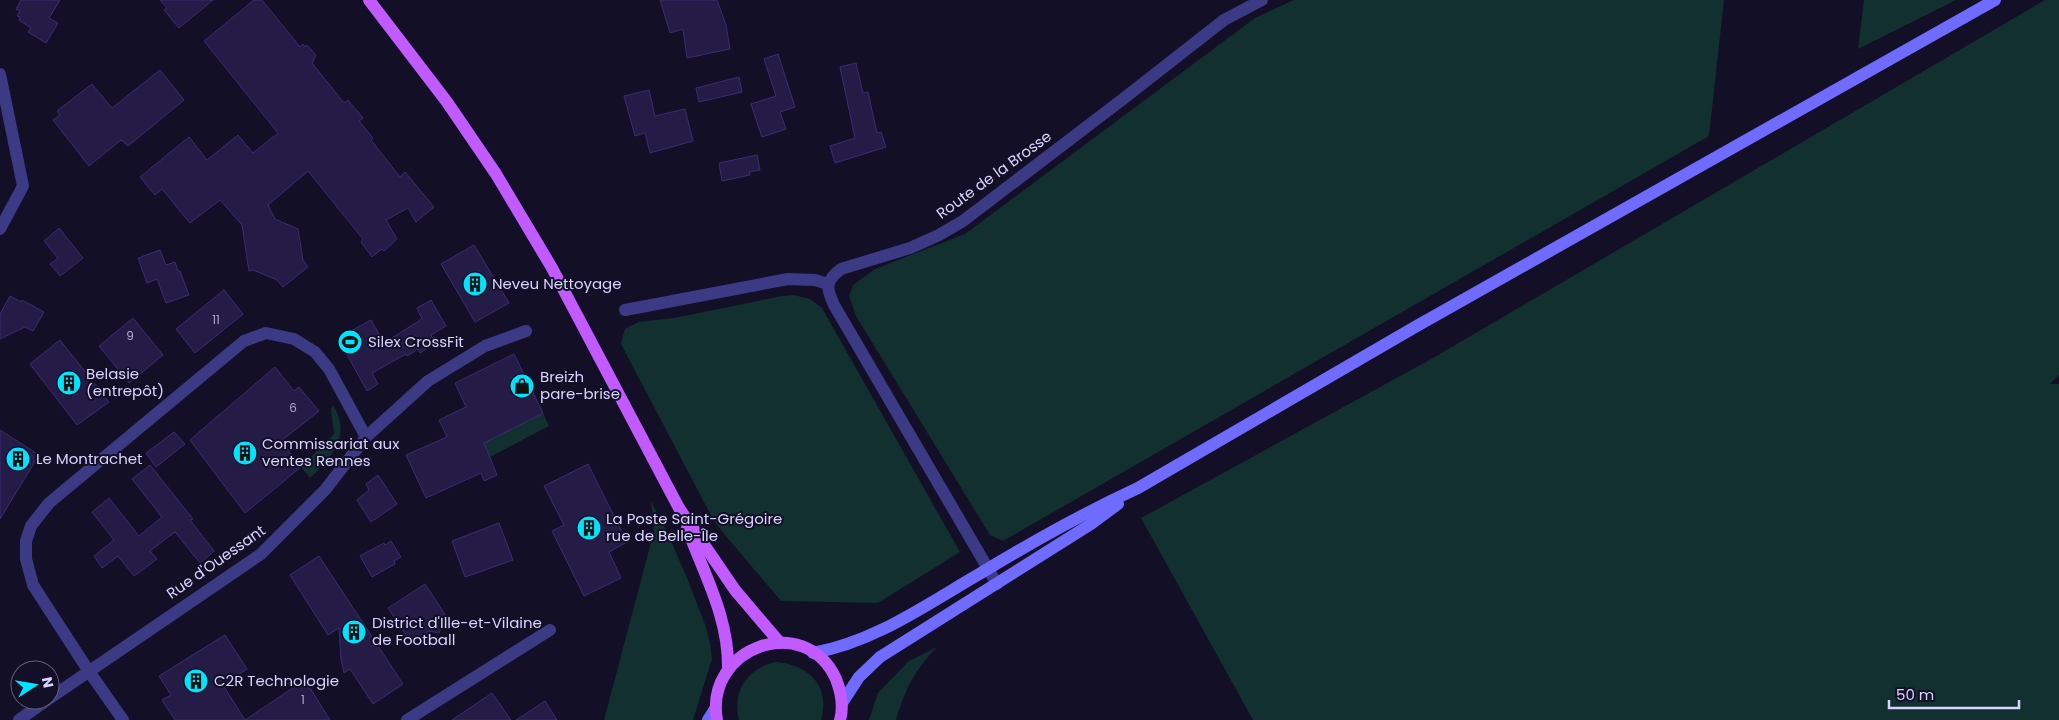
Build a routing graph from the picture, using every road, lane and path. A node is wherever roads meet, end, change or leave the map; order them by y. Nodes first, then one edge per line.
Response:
1 (369, 0) edge
2 (1262, 0) edge
3 (1995, 0) edge
4 (0, 74) edge
5 (0, 229) edge
6 (828, 284) junction
7 (625, 310) dead end
8 (526, 332) dead end
9 (366, 437) junction
10 (1138, 488) junction
11 (679, 508) junction
12 (988, 568) junction
13 (997, 584) junction
14 (550, 630) dead end
15 (780, 643) junction
16 (813, 653) junction
17 (728, 668) junction
18 (88, 670) junction
19 (60, 691) edge
20 (842, 702) junction
21 (33, 710) edge
22 (713, 716) edge
23 (19, 720) edge
24 (123, 720) edge
25 (407, 720) edge
26 (840, 720) edge

1 - 11 main road
2 - 6 street, Route de la Brosse
3 - 10 main road
4 - 5 street
6 - 7 street
6 - 12 street
8 - 9 street, Rue d'Ouessant
9 - 18 street, Rue d'Ouessant
9 - 18 street
10 - 12 main road
10 - 13 main road
11 - 15 main road
11 - 17 main road
12 - 13 street
12 - 16 main road
13 - 20 main road
14 - 25 street
15 - 16 main road
15 - 17 main road
16 - 20 main road
17 - 22 main road
18 - 19 street, Rue d'Ouessant
18 - 24 street
20 - 26 main road
21 - 23 street

